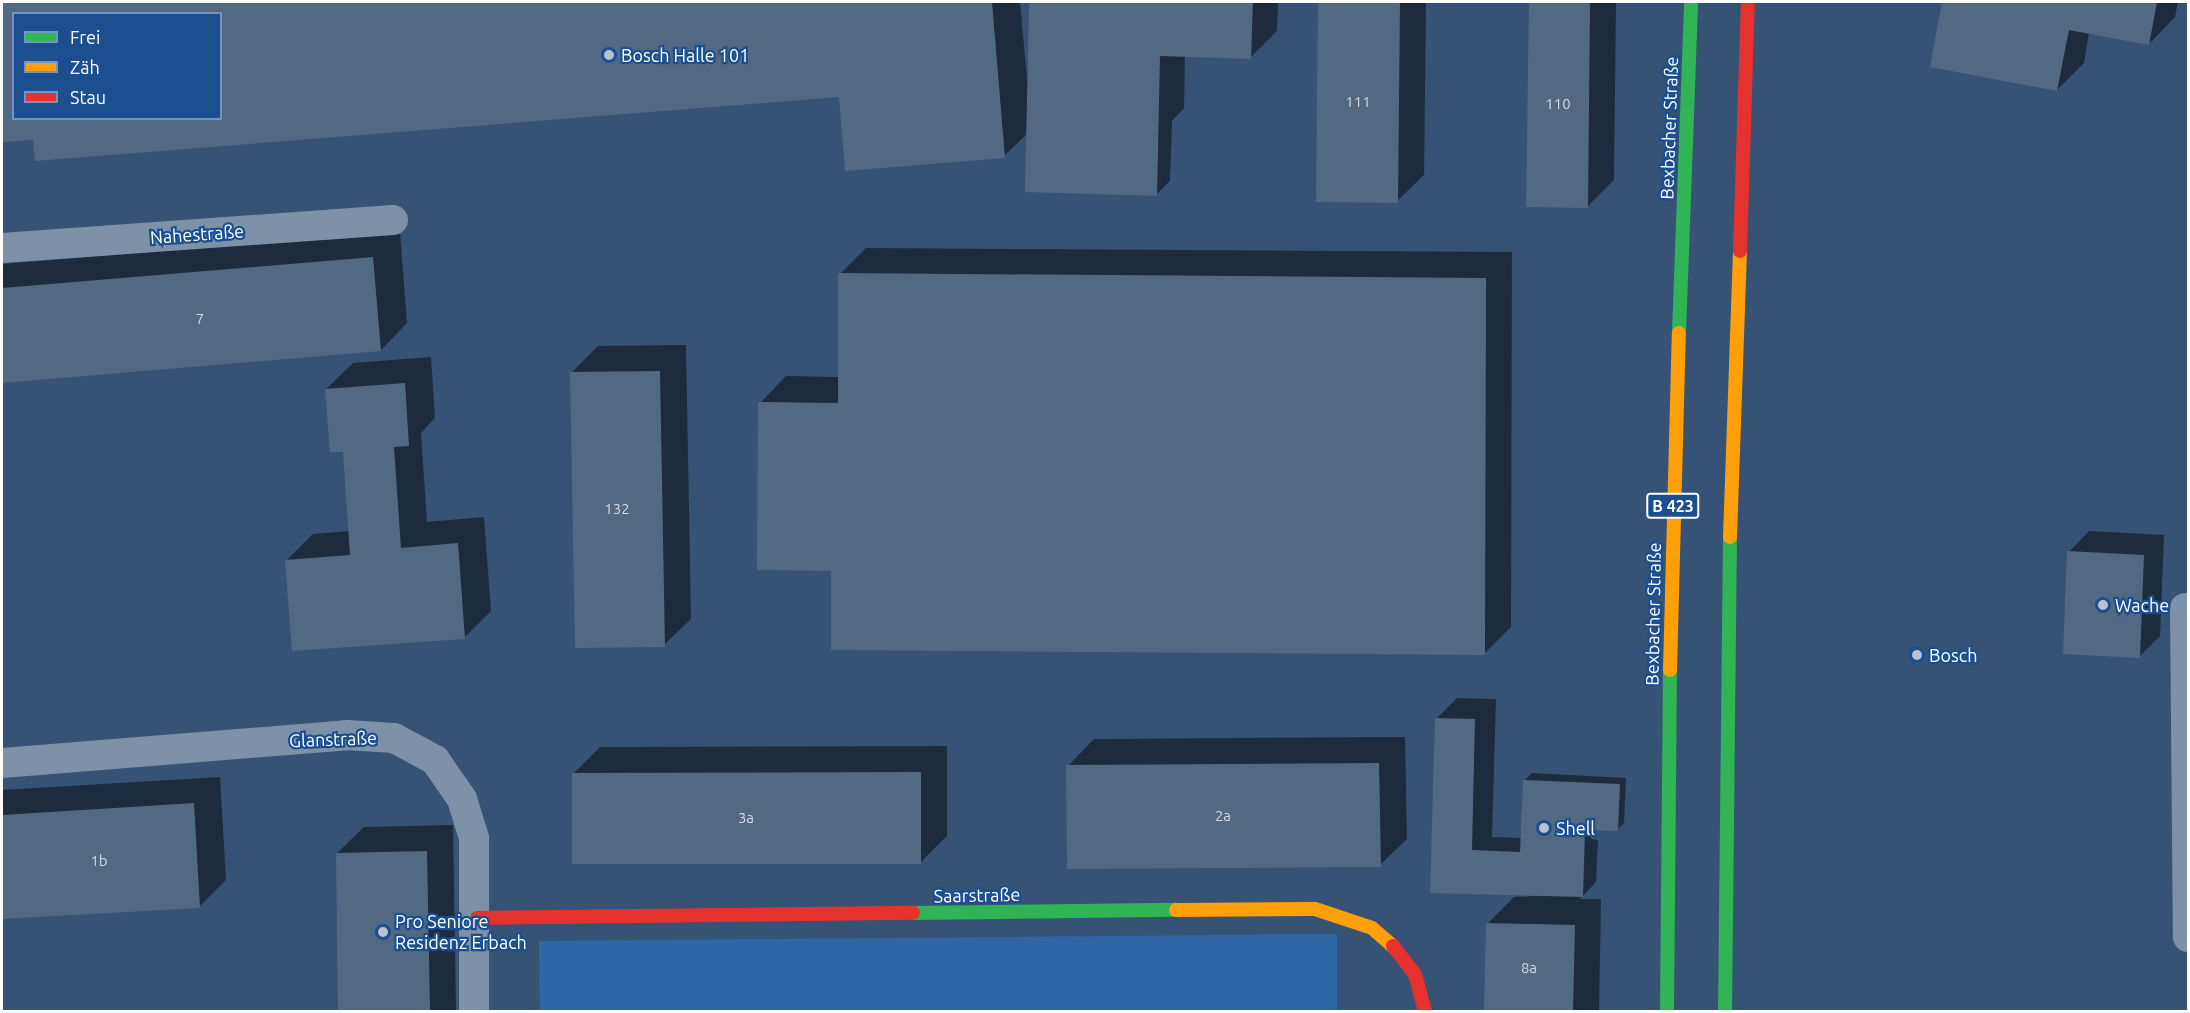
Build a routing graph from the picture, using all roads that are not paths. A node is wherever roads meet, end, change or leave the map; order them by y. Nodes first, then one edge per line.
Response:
1 (1691, 2) edge
2 (1748, 2) edge
3 (393, 220) dead end
4 (2, 248) edge
5 (2185, 608) dead end
6 (2, 763) edge
7 (477, 918) junction
8 (2188, 936) edge
9 (474, 1011) edge
10 (1425, 1011) edge
11 (1667, 1011) edge
12 (1725, 1011) edge

1 - 11 main road, Bexbacher Straße / B 423
2 - 12 main road
3 - 4 street, Nahestraße
5 - 8 street
6 - 7 street, Glanstraße
7 - 9 street, Glanstraße
7 - 10 main road, Saarstraße

